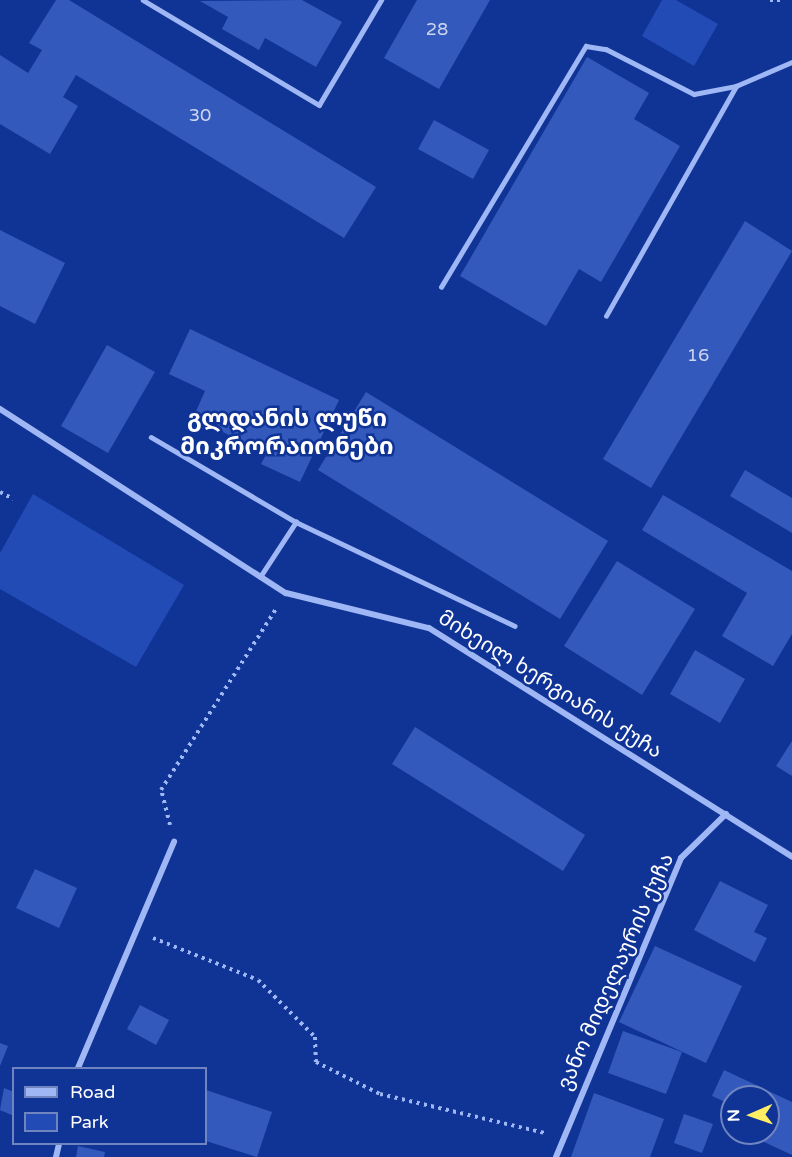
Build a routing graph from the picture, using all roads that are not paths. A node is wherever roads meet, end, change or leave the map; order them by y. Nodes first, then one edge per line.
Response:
1 (142, 0) edge
2 (381, 0) edge
3 (792, 62) edge
4 (736, 86) junction
5 (441, 287) dead end
6 (606, 316) dead end
7 (0, 409) edge
8 (151, 437) dead end
9 (296, 522) junction
10 (260, 577) junction
11 (515, 626) dead end
12 (726, 814) junction
13 (174, 842) road end
14 (792, 857) edge
15 (78, 1067) edge
16 (556, 1157) edge

1 - 2 lane
3 - 4 lane
4 - 5 lane
4 - 6 lane
7 - 10 street, მიხეილ ხერგიანის ქუჩა
8 - 9 lane
9 - 10 lane
9 - 11 lane
10 - 12 street, მიხეილ ხერგიანის ქუჩა
12 - 14 street, მიხეილ ხერგიანის ქუჩა
12 - 16 street, ვანო მიდელაურის ქუჩა
13 - 15 street

